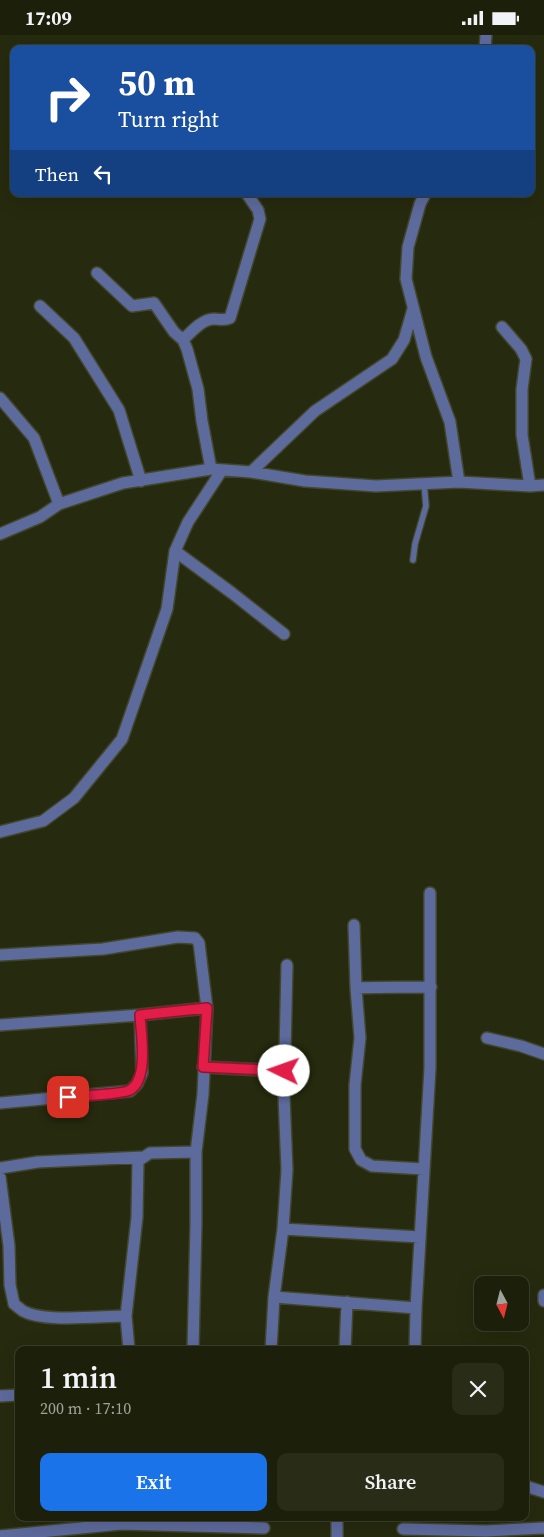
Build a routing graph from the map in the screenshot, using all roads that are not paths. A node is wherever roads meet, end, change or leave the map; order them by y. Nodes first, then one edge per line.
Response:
1 (249, 197) edge
2 (424, 197) edge
3 (97, 273) dead end
4 (40, 306) dead end
5 (413, 309) junction
6 (502, 327) dead end
7 (183, 340) junction
8 (0, 398) edge
9 (217, 470) junction
10 (251, 472) junction
11 (141, 481) junction
12 (459, 482) junction
13 (424, 483) junction
14 (544, 485) edge
15 (530, 486) junction
16 (59, 504) junction
17 (0, 534) edge
18 (175, 551) junction
19 (413, 560) dead end
20 (284, 634) dead end
21 (0, 832) edge
22 (430, 893) dead end
23 (354, 925) dead end
24 (0, 955) edge
25 (288, 965) dead end
26 (431, 987) junction
27 (356, 989) junction
28 (207, 1008) junction
29 (140, 1015) junction
30 (0, 1025) edge
31 (487, 1038) dead end
32 (544, 1055) edge
33 (203, 1067) junction
34 (284, 1071) junction
35 (0, 1103) edge
36 (196, 1152) junction
37 (143, 1157) junction
38 (0, 1168) edge
39 (424, 1169) junction
40 (0, 1177) edge
41 (283, 1229) junction
42 (420, 1237) junction
43 (544, 1295) edge
44 (274, 1297) junction
45 (544, 1301) edge
46 (347, 1302) junction
47 (416, 1308) junction
48 (126, 1316) junction
49 (128, 1346) edge
50 (193, 1346) edge
51 (271, 1346) edge
52 (345, 1346) edge
53 (415, 1346) edge
54 (15, 1395) edge
55 (0, 1396) edge
56 (529, 1488) edge
57 (544, 1492) edge
58 (337, 1521) edge
59 (188, 1525) junction
60 (264, 1527) edge
61 (404, 1528) edge
62 (544, 1528) edge
63 (0, 1536) edge
64 (15, 1536) edge
65 (189, 1537) edge
66 (337, 1537) edge

1 - 7 street
2 - 5 street
3 - 7 street
4 - 11 street
5 - 10 street
5 - 12 street
6 - 15 street
7 - 9 street
8 - 16 street
9 - 10 street
9 - 11 street
9 - 18 street
10 - 13 street
11 - 16 street
12 - 13 street
12 - 15 street
13 - 19 lane
14 - 15 street
16 - 17 street
18 - 20 street
18 - 21 street
22 - 26 street
23 - 27 street
24 - 28 street
25 - 34 street
26 - 27 street
26 - 39 street
27 - 39 street
28 - 29 street
28 - 33 street
29 - 30 street
29 - 35 street
31 - 32 street
33 - 34 street
33 - 36 street
34 - 41 street
36 - 37 street
36 - 50 street
37 - 38 street
37 - 48 street
39 - 42 street
40 - 48 street
41 - 42 street
41 - 44 street
42 - 47 street
43 - 45 street
44 - 46 street
44 - 51 street
46 - 47 street
46 - 52 street
47 - 53 street
48 - 49 street
54 - 55 street
56 - 57 street
58 - 66 street
59 - 60 street
59 - 64 street
59 - 65 street
61 - 62 street
63 - 64 street

